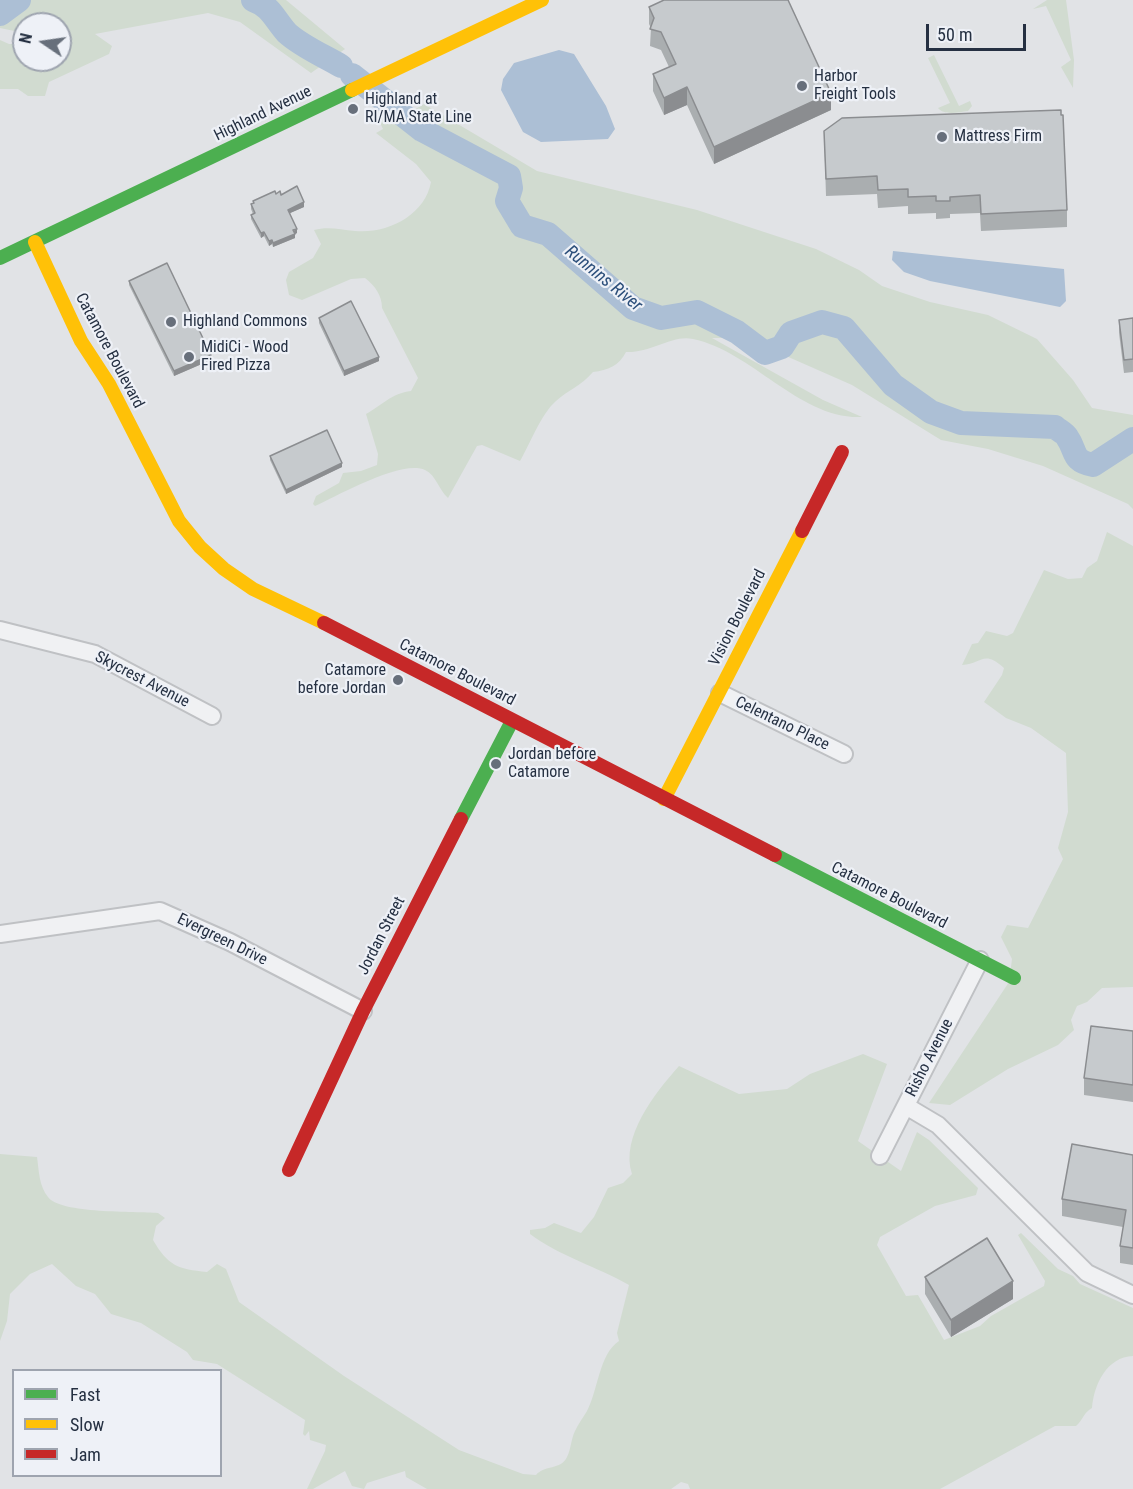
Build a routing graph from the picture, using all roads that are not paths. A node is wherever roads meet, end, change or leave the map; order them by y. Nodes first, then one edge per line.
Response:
1 (542, 0) edge
2 (35, 242) junction
3 (0, 258) edge
4 (842, 452) dead end
5 (0, 630) edge
6 (720, 693) junction
7 (212, 716) dead end
8 (512, 720) junction
9 (844, 754) dead end
10 (664, 799) junction
11 (0, 934) edge
12 (980, 960) junction
13 (1014, 978) dead end
14 (363, 1011) junction
15 (906, 1106) junction
16 (880, 1156) dead end
17 (290, 1170) dead end
18 (1095, 1277) junction
19 (1133, 1283) edge
20 (1133, 1295) edge

1 - 2 street, Highland Avenue
2 - 3 street, Highland Avenue
2 - 8 street, Catamore Boulevard
4 - 6 street, Vision Boulevard
5 - 7 street, Skycrest Avenue
6 - 9 street, Celentano Place
6 - 10 street, Vision Boulevard
8 - 10 street, Catamore Boulevard
8 - 14 street, Jordan Street
10 - 12 street, Catamore Boulevard
11 - 14 street, Evergreen Drive
12 - 13 street, Catamore Boulevard
12 - 15 street, Risho Avenue
14 - 17 street, Jordan Street
15 - 16 street, Risho Avenue
15 - 18 street
18 - 19 street
18 - 20 street

